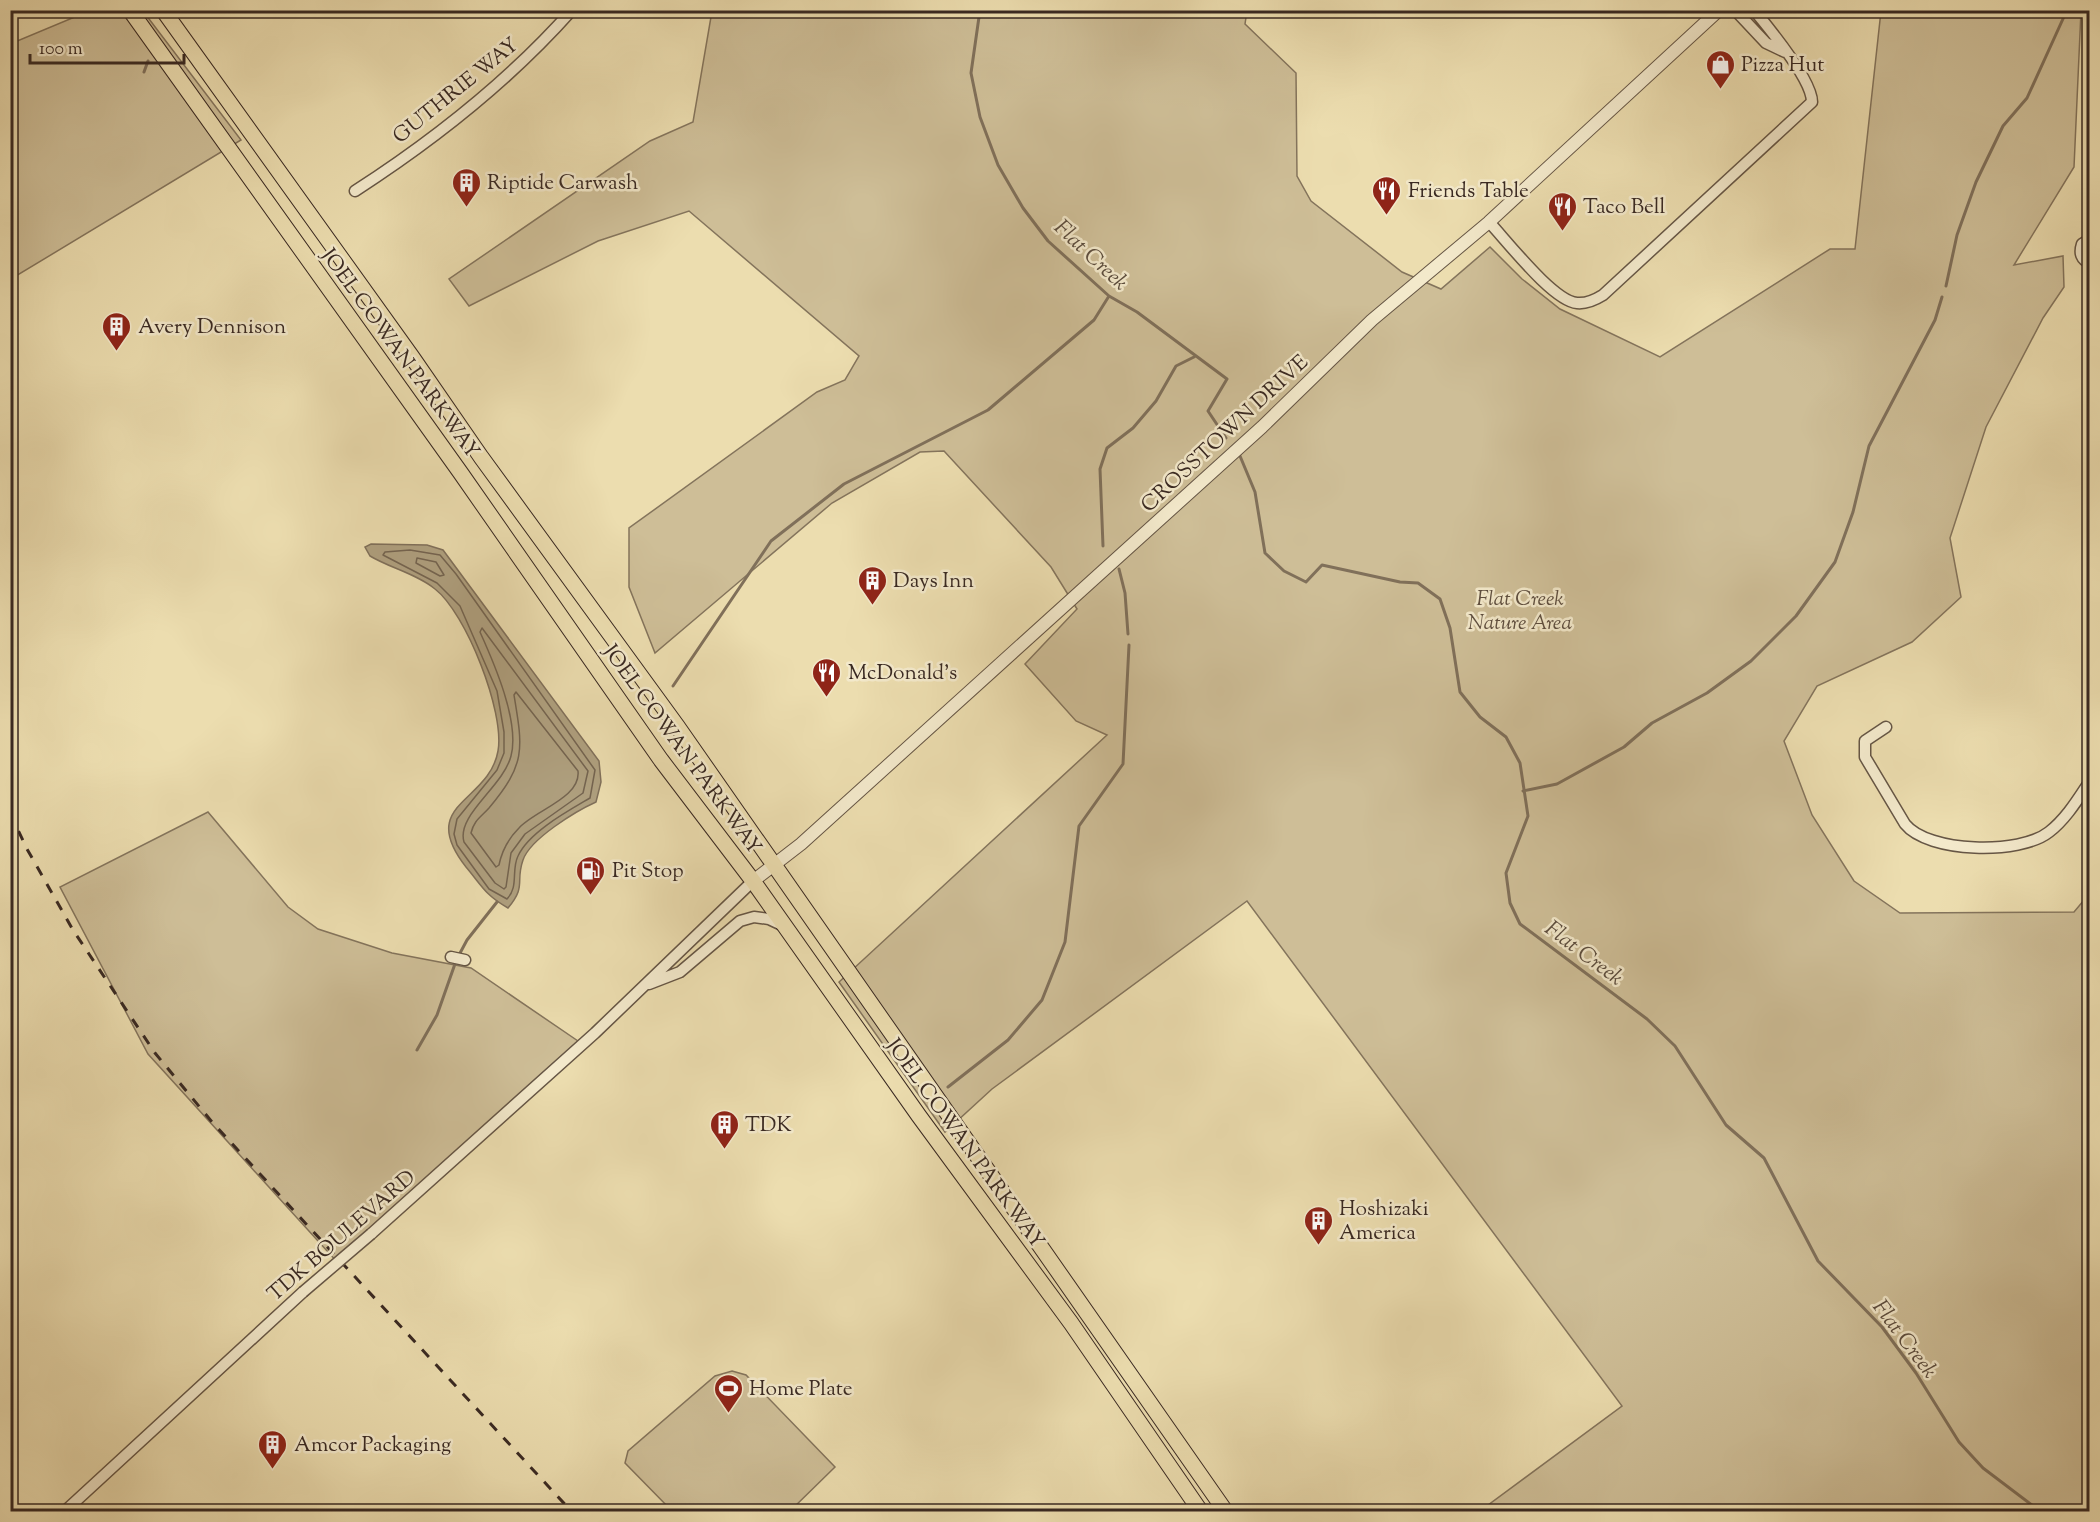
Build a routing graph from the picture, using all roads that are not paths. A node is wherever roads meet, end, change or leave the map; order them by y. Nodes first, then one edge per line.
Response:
1 (130, 10) edge
2 (163, 10) edge
3 (572, 10) edge
4 (1719, 10) edge
5 (1735, 10) edge
6 (1754, 10) edge
7 (1785, 52) junction
8 (355, 191) dead end
9 (1489, 222) junction
10 (2090, 239) edge
11 (2090, 263) edge
12 (1886, 727) dead end
13 (2090, 781) edge
14 (773, 866) junction
15 (753, 881) junction
16 (786, 927) junction
17 (451, 957) dead end
18 (465, 960) dead end
19 (643, 987) junction
20 (64, 1512) edge
21 (1201, 1512) edge
22 (1226, 1512) edge

1 - 15 main road, JOEL COWAN PARKWAY
2 - 14 main road, JOEL COWAN PARKWAY
3 - 8 street, GUTHRIE WAY
4 - 9 street, CROSSTOWN DRIVE
5 - 7 street
6 - 7 street
7 - 9 street
9 - 14 street, CROSSTOWN DRIVE
10 - 11 street
12 - 13 street
14 - 15 street, CROSSTOWN DRIVE
14 - 22 main road, JOEL COWAN PARKWAY
15 - 16 main road, JOEL COWAN PARKWAY
15 - 19 street, TDK BOULEVARD
16 - 19 street, TDK BOULEVARD
16 - 21 main road, JOEL COWAN PARKWAY
17 - 18 street
19 - 20 street, TDK BOULEVARD, bridge

